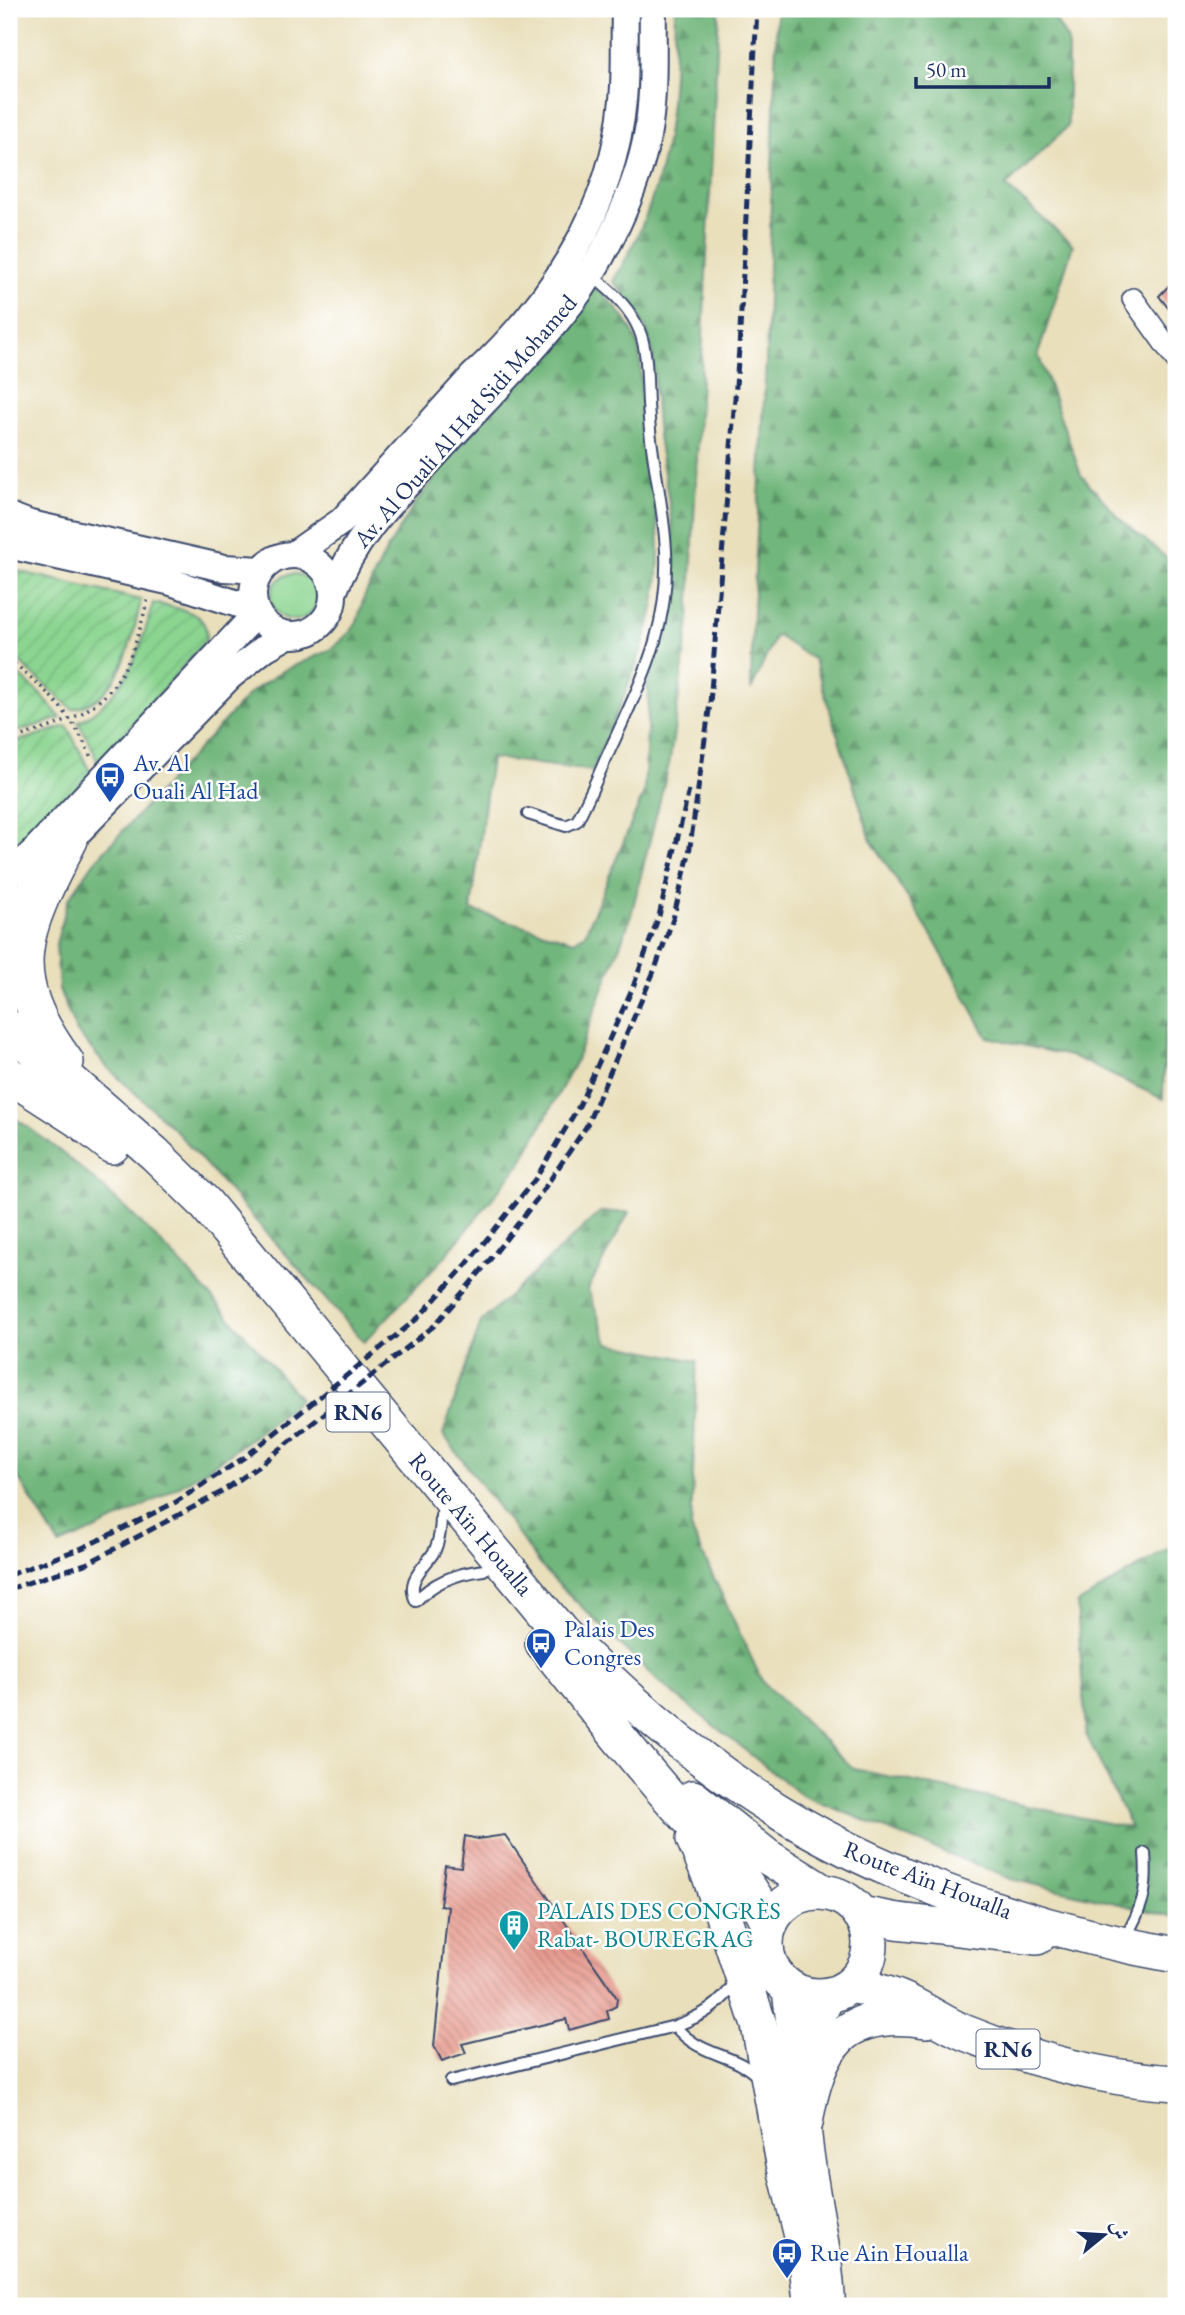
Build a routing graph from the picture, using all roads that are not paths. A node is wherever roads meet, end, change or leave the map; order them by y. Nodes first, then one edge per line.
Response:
1 (625, 9) edge
2 (653, 9) edge
3 (589, 274) junction
4 (1133, 299) dead end
5 (1176, 359) edge
6 (9, 516) edge
7 (9, 545) edge
8 (293, 555) junction
9 (262, 570) junction
10 (334, 593) junction
11 (257, 612) junction
12 (288, 635) junction
13 (528, 814) dead end
14 (70, 840) junction
15 (9, 873) edge
16 (9, 924) edge
17 (9, 1028) edge
18 (9, 1075) edge
19 (106, 1111) junction
20 (440, 1515) junction
21 (484, 1570) junction
22 (531, 1597) junction
23 (665, 1793) junction
24 (1145, 1853) dead end
25 (823, 1892) junction
26 (860, 1914) junction
27 (770, 1925) junction
28 (1110, 1943) junction
29 (1176, 1955) edge
30 (742, 1970) junction
31 (787, 1986) junction
32 (840, 1990) junction
33 (947, 2025) junction
34 (675, 2026) junction
35 (451, 2081) dead end
36 (1176, 2083) edge
37 (771, 2097) junction
38 (805, 2123) junction
39 (802, 2236) junction
40 (809, 2306) edge
41 (830, 2306) edge

1 - 8 street, Av. Al Ouali Al Had Sidi Mohamed
2 - 3 street, Av. Al Ouali Al Had Sidi Mohamed
3 - 10 street, Av. Al Ouali Al Had Sidi Mohamed
3 - 13 lane
4 - 5 street
6 - 9 street
7 - 11 street
8 - 9 street
8 - 10 street
9 - 11 street
10 - 12 street
11 - 12 street
11 - 15 street
12 - 14 street
14 - 16 street
14 - 19 highway
17 - 19 highway, Route Aïn Houalla / RN6
18 - 20 highway, Route Aïn Houalla / RN6
19 - 22 highway, Route Aïn Houalla / RN6
20 - 21 highway, Route Aïn Houalla / RN6
20 - 21 lane
21 - 23 highway, Route Aïn Houalla / RN6
22 - 25 highway, RN6
22 - 28 highway, Route Aïn Houalla / RN6
23 - 27 highway, Route Aïn Houalla / RN6
23 - 30 highway
24 - 28 lane
25 - 26 highway, RN6
25 - 27 highway
26 - 28 highway, RN6
26 - 32 highway
27 - 31 highway
28 - 29 highway, Route Aïn Houalla / RN6
30 - 34 lane
30 - 37 highway
31 - 32 highway, RN6
31 - 39 main road
32 - 33 highway, RN6
32 - 38 main road
33 - 36 highway, RN6
33 - 38 highway
34 - 35 lane
34 - 37 lane
37 - 39 highway
38 - 41 main road
39 - 40 main road

